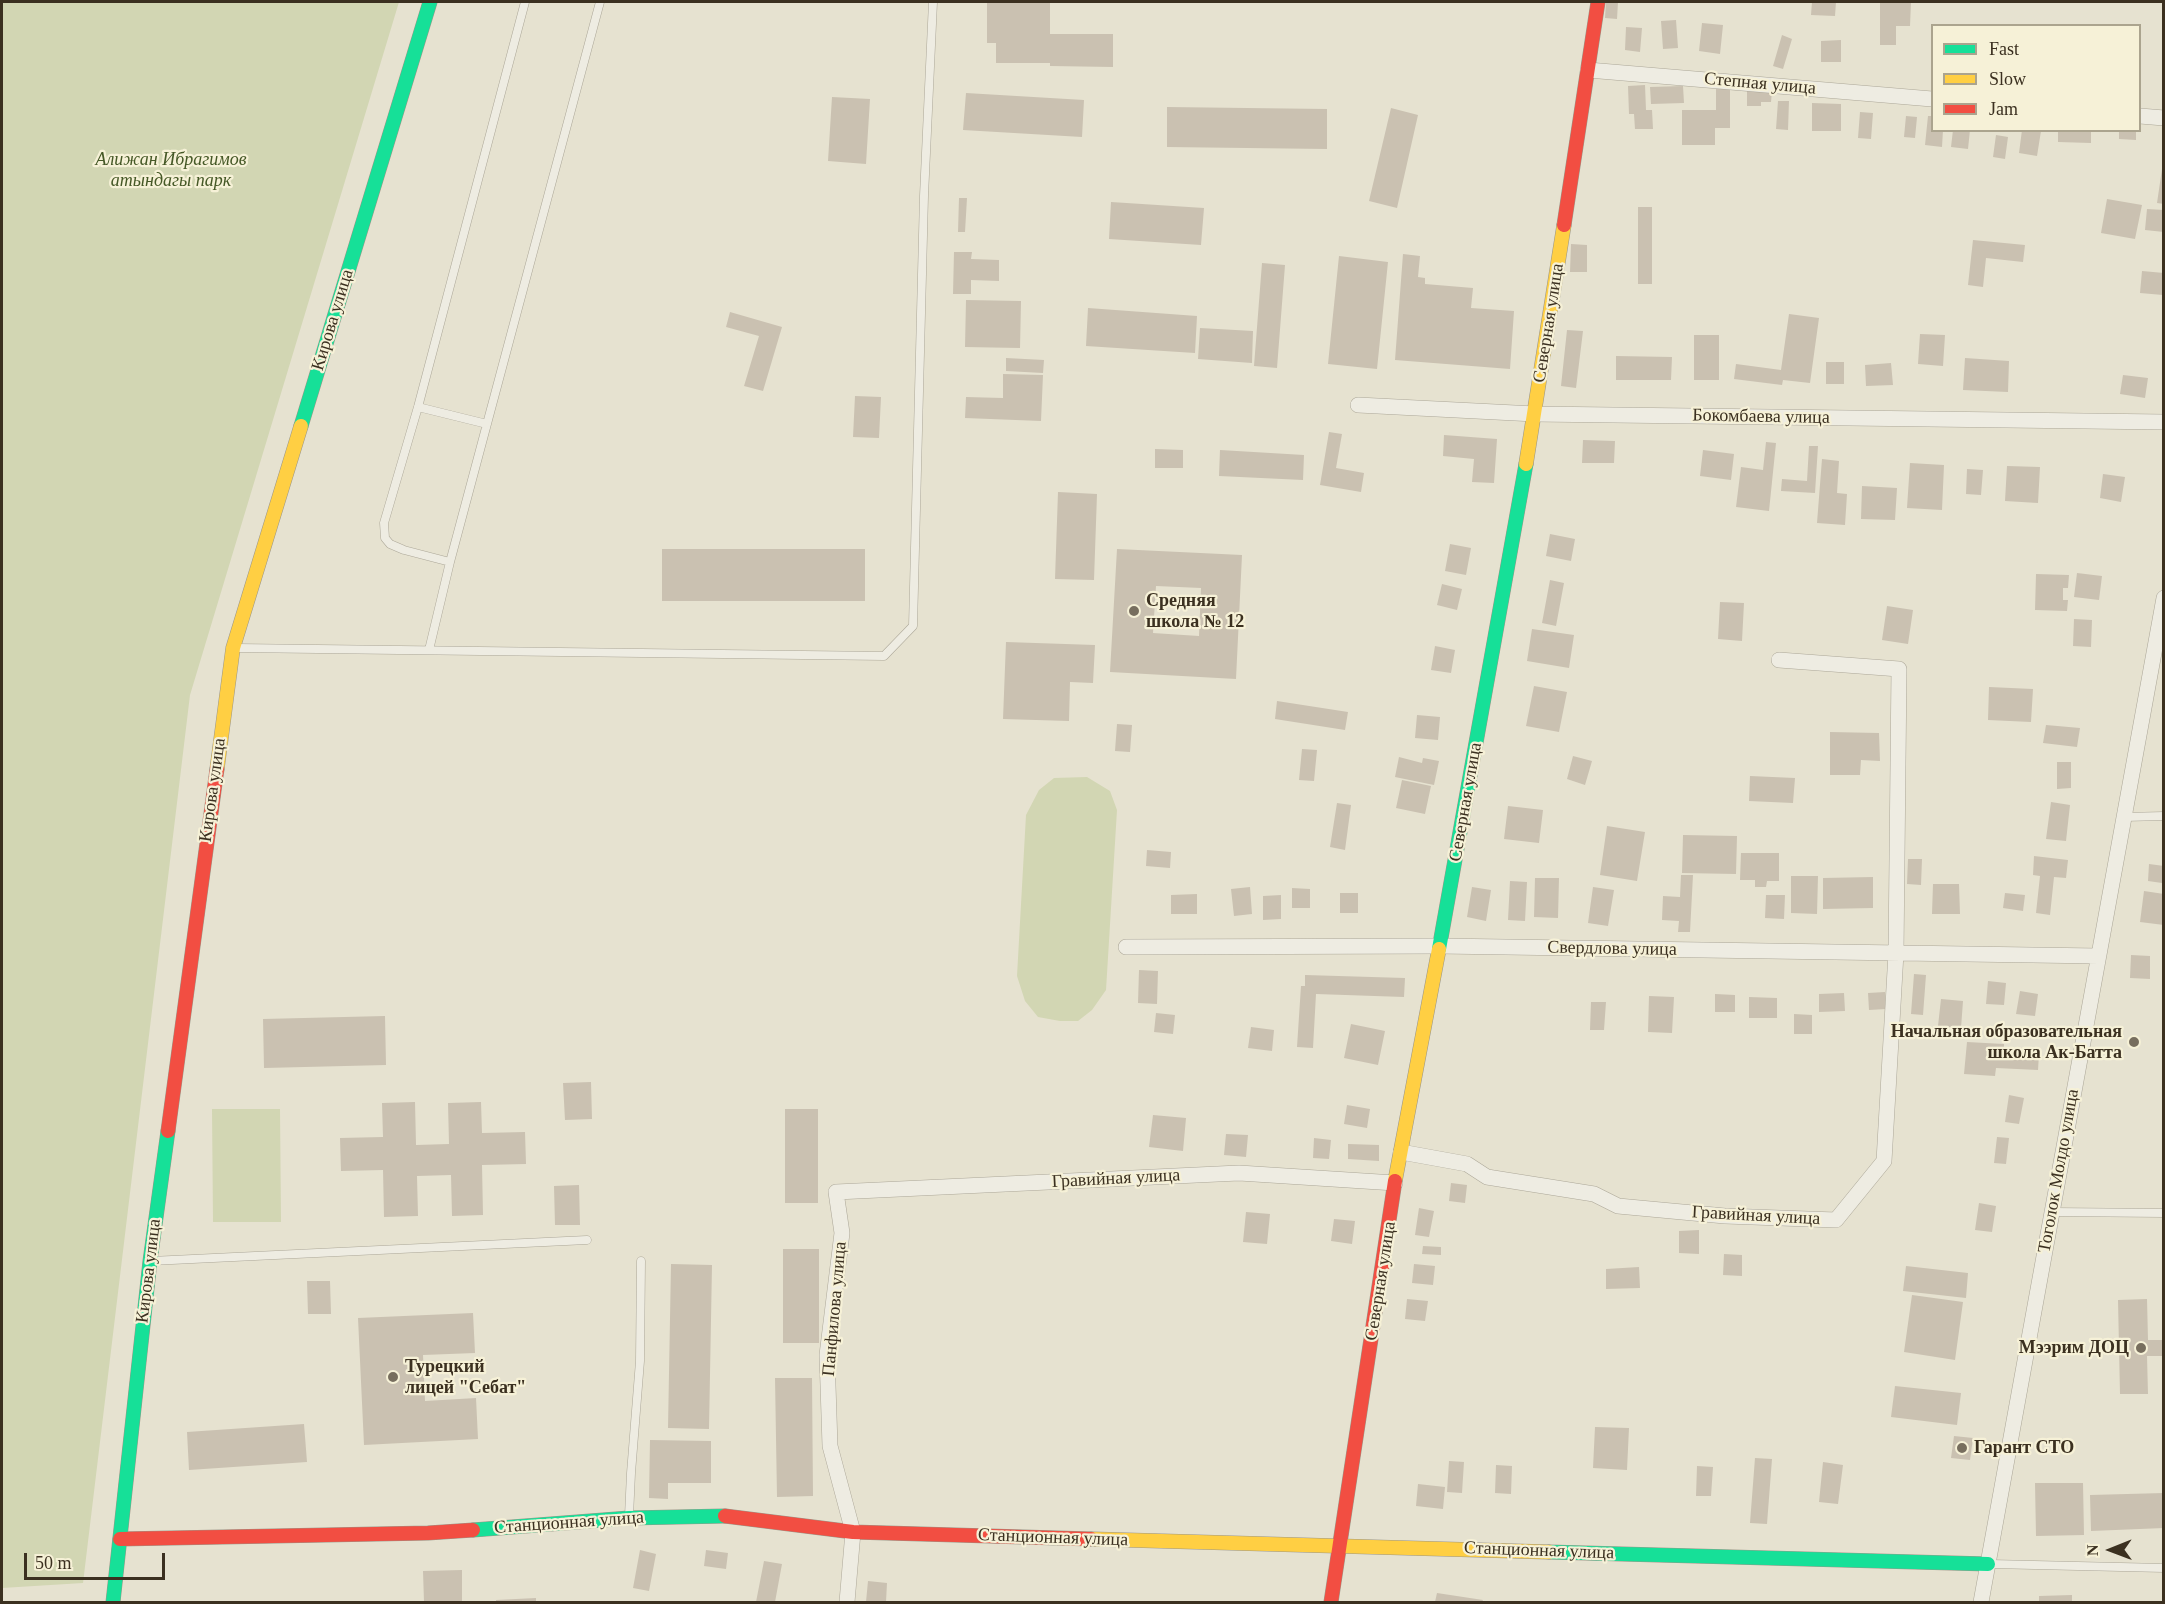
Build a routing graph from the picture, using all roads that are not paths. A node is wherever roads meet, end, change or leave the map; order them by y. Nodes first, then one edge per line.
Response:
1 (430, 2) edge
2 (525, 2) edge
3 (600, 2) edge
4 (933, 2) edge
5 (1598, 2) edge
6 (1588, 70) junction
7 (1931, 99) edge
8 (2141, 116) edge
9 (2163, 118) edge
10 (1358, 405) dead end
11 (418, 407) junction
12 (1534, 414) junction
13 (2163, 422) edge
14 (487, 424) junction
15 (450, 562) junction
16 (2163, 598) edge
17 (233, 648) junction
18 (429, 650) junction
19 (1779, 660) dead end
20 (2163, 816) edge
21 (2124, 817) junction
22 (1440, 946) junction
23 (1125, 947) dead end
24 (1896, 953) junction
25 (2098, 956) junction
26 (1401, 1152) junction
27 (1395, 1184) junction
28 (836, 1192) joint
29 (2052, 1212) junction
30 (2163, 1213) edge
31 (587, 1240) dead end
32 (150, 1261) junction
33 (641, 1261) dead end
34 (629, 1518) junction
35 (853, 1532) junction
36 (120, 1539) junction
37 (1340, 1546) junction
38 (1988, 1564) junction
39 (2163, 1568) edge
40 (113, 1602) edge
41 (847, 1602) edge
42 (1331, 1602) edge
43 (1981, 1602) edge

1 - 17 street, Кирова улица
2 - 11 lane
3 - 14 lane
4 - 18 lane
5 - 6 street, Северная улица
6 - 7 street, Степная улица
6 - 12 street, Северная улица
8 - 9 street
10 - 12 street, Бокомбаева улица
11 - 14 lane
11 - 15 lane
12 - 13 street, Бокомбаева улица
12 - 22 street, Северная улица
14 - 15 lane
15 - 18 lane
16 - 21 street, Тоголок Молдо улица
17 - 18 lane
17 - 32 street, Кирова улица
19 - 24 street
20 - 21 lane
21 - 25 street, Тоголок Молдо улица
22 - 23 street, Свердлова улица
22 - 24 street, Свердлова улица
22 - 26 street, Северная улица
24 - 25 street, Свердлова улица
24 - 26 street, Гравийная улица
25 - 29 street, Тоголок Молдо улица
26 - 27 street, Северная улица
27 - 28 street, Гравийная улица
27 - 37 street, Северная улица
28 - 35 street, Панфилова улица
29 - 30 lane
29 - 38 street, Тоголок Молдо улица
31 - 32 lane
32 - 36 street, Кирова улица
33 - 34 lane
34 - 35 street, Станционная улица
34 - 36 street, Станционная улица
35 - 37 street, Станционная улица
35 - 41 street, Панфилова улица
36 - 40 street, Кирова улица
37 - 38 street, Станционная улица
37 - 42 street, Северная улица
38 - 39 lane
38 - 43 street, Тоголок Молдо улица

